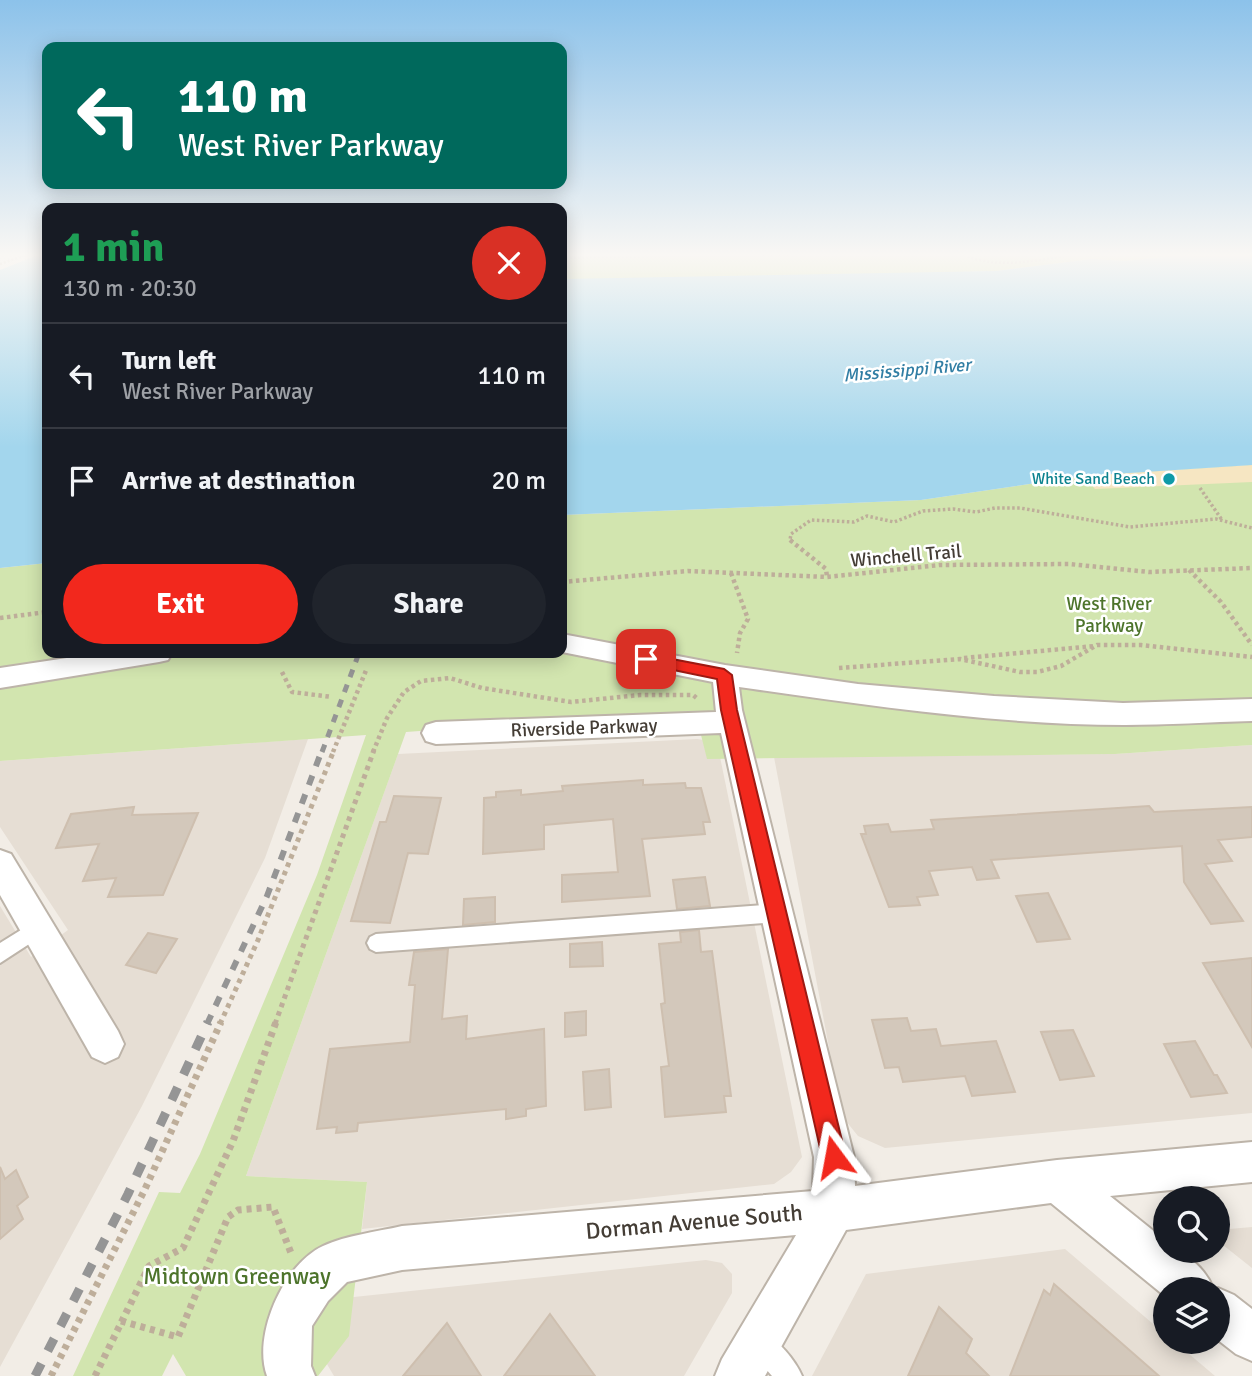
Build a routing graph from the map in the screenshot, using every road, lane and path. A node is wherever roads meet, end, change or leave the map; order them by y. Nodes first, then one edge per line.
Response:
1 (1200, 488) dead end
2 (1223, 520) junction
3 (1252, 527) edge
4 (1252, 568) edge
5 (1189, 570) junction
6 (731, 573) junction
7 (827, 577) junction
8 (567, 582) edge
9 (42, 613) edge
10 (0, 618) edge
11 (567, 644) edge
12 (1097, 645) junction
13 (1252, 645) edge
14 (1252, 657) edge
15 (130, 658) edge
16 (960, 659) junction
17 (731, 664) junction
18 (368, 668) dead end
19 (831, 669) dead end
20 (282, 672) dead end
21 (2, 680) edge
22 (693, 695) dead end
23 (332, 697) dead end
24 (1252, 710) edge
25 (732, 722) junction
26 (436, 733) dead end
27 (0, 866) edge
28 (777, 913) junction
29 (37, 929) junction
30 (376, 943) dead end
31 (0, 954) edge
32 (105, 1044) dead end
33 (1252, 1162) edge
34 (1057, 1181) junction
35 (834, 1210) junction
36 (302, 1269) junction
37 (1176, 1277) edge
38 (121, 1321) junction
39 (1230, 1321) edge
40 (1252, 1338) edge
41 (759, 1341) junction
42 (51, 1376) edge
43 (94, 1376) edge
44 (291, 1376) edge
45 (738, 1376) edge
46 (789, 1376) edge

1 - 2 path
2 - 3 path
2 - 7 path
4 - 5 path, Winchell Trail
5 - 7 path, Winchell Trail
5 - 13 path
6 - 7 path, Winchell Trail
6 - 8 path, Winchell Trail
6 - 17 path
9 - 10 path
11 - 17 street
12 - 14 path
12 - 16 path
12 - 16 path
15 - 21 street
16 - 19 path
17 - 24 street
17 - 25 street
18 - 42 path
20 - 23 path
22 - 38 path
25 - 26 street, Riverside Parkway
25 - 28 street
27 - 29 street
28 - 30 lane
28 - 35 street
29 - 31 lane
29 - 32 street
33 - 34 street, Dorman Avenue South
34 - 35 street, Dorman Avenue South
34 - 37 street
35 - 36 street, Dorman Avenue South
35 - 41 street
36 - 38 path
36 - 44 street
38 - 43 path
39 - 40 street
41 - 45 street
41 - 46 lane

